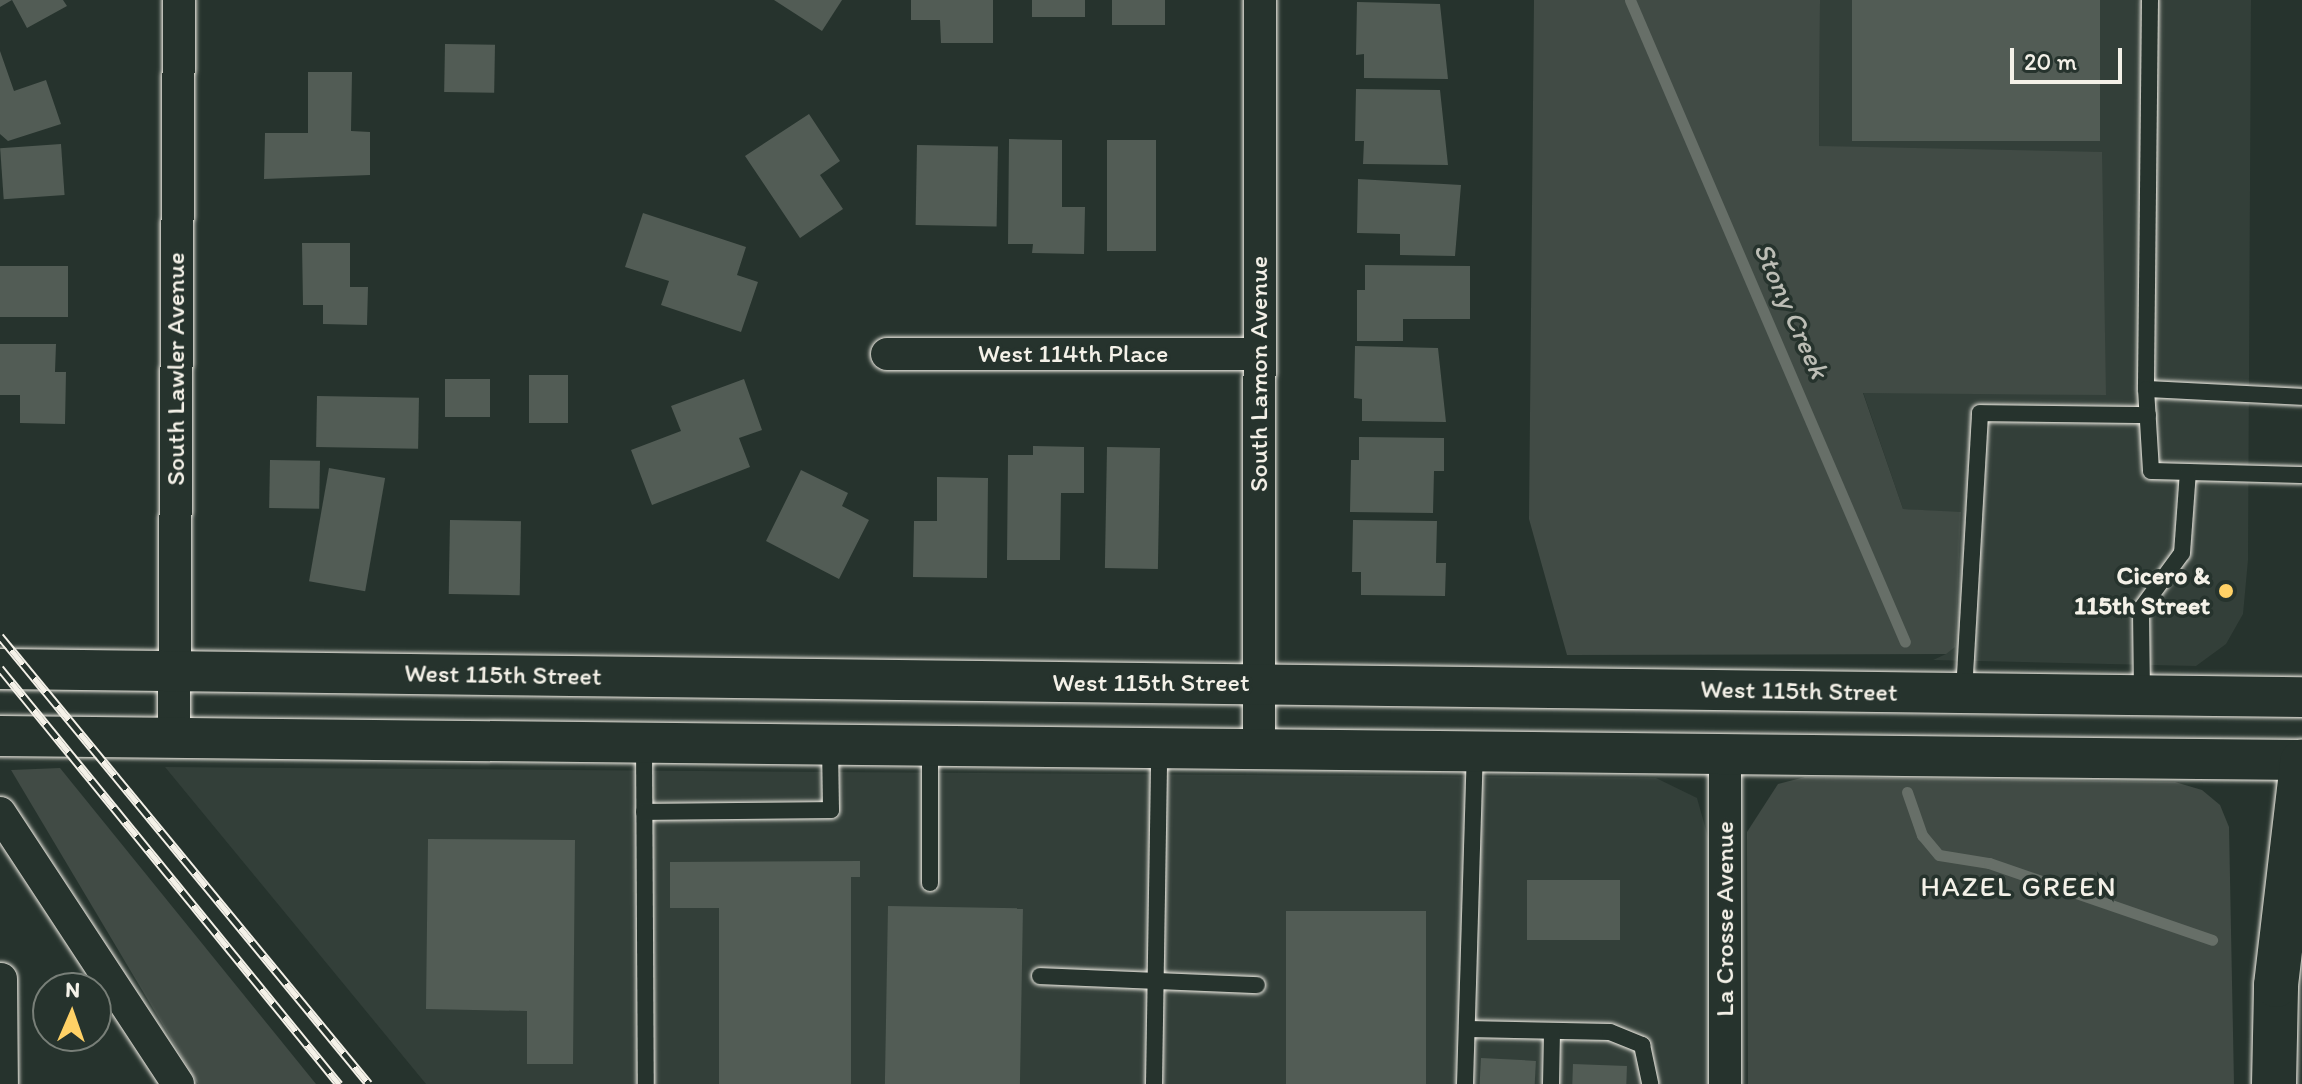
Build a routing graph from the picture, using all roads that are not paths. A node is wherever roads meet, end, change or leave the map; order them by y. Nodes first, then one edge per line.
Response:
1 (179, 0) edge
2 (1260, 0) edge
3 (2150, 0) edge
4 (887, 354) dead end
5 (1259, 354) junction
6 (2146, 389) junction
7 (2302, 397) edge
8 (2148, 415) junction
9 (2188, 472) junction
10 (2302, 475) edge
11 (0, 669) edge
12 (174, 671) junction
13 (1259, 684) junction
14 (1964, 693) junction
15 (2142, 695) junction
16 (2302, 697) edge
17 (0, 736) edge
18 (174, 737) junction
19 (644, 744) junction
20 (830, 744) junction
21 (930, 745) junction
22 (1159, 747) junction
23 (1259, 748) junction
24 (1475, 750) junction
25 (1725, 753) junction
26 (2302, 761) edge
27 (644, 812) junction
28 (0, 813) edge
29 (930, 883) dead end
30 (1040, 976) dead end
31 (1, 979) edge
32 (1155, 981) junction
33 (1257, 985) dead end
34 (1468, 1029) junction
35 (1552, 1031) junction
36 (2, 1084) edge
37 (178, 1084) edge
38 (646, 1084) edge
39 (1154, 1084) edge
40 (1465, 1084) edge
41 (1551, 1084) edge
42 (1650, 1084) edge
43 (1725, 1084) edge
44 (2274, 1084) edge

1 - 12 street, South Lawler Avenue
2 - 5 street, South Lamon Avenue
3 - 6 lane
4 - 5 street, West 114th Place
5 - 13 street, South Lamon Avenue
6 - 7 lane
6 - 8 lane
8 - 9 lane
8 - 14 lane
9 - 10 lane
9 - 15 lane
11 - 12 street, West 115th Street
12 - 13 street, West 115th Street
12 - 18 street, South Lawler Avenue
13 - 14 street, West 115th Street
13 - 23 street, South Lamon Avenue
14 - 15 street, West 115th Street
15 - 16 street, West 115th Street
17 - 18 street
18 - 19 street
19 - 20 street
19 - 27 lane
20 - 21 street
20 - 27 lane
21 - 22 street
21 - 29 lane
22 - 23 street
22 - 32 lane
23 - 24 street
24 - 25 street
24 - 34 lane
25 - 26 street
25 - 43 street, La Crosse Avenue
26 - 44 main road
27 - 38 lane
28 - 37 street
30 - 32 lane
31 - 36 street
32 - 33 lane
32 - 39 lane
34 - 35 lane
34 - 40 lane
35 - 41 lane
35 - 42 lane

